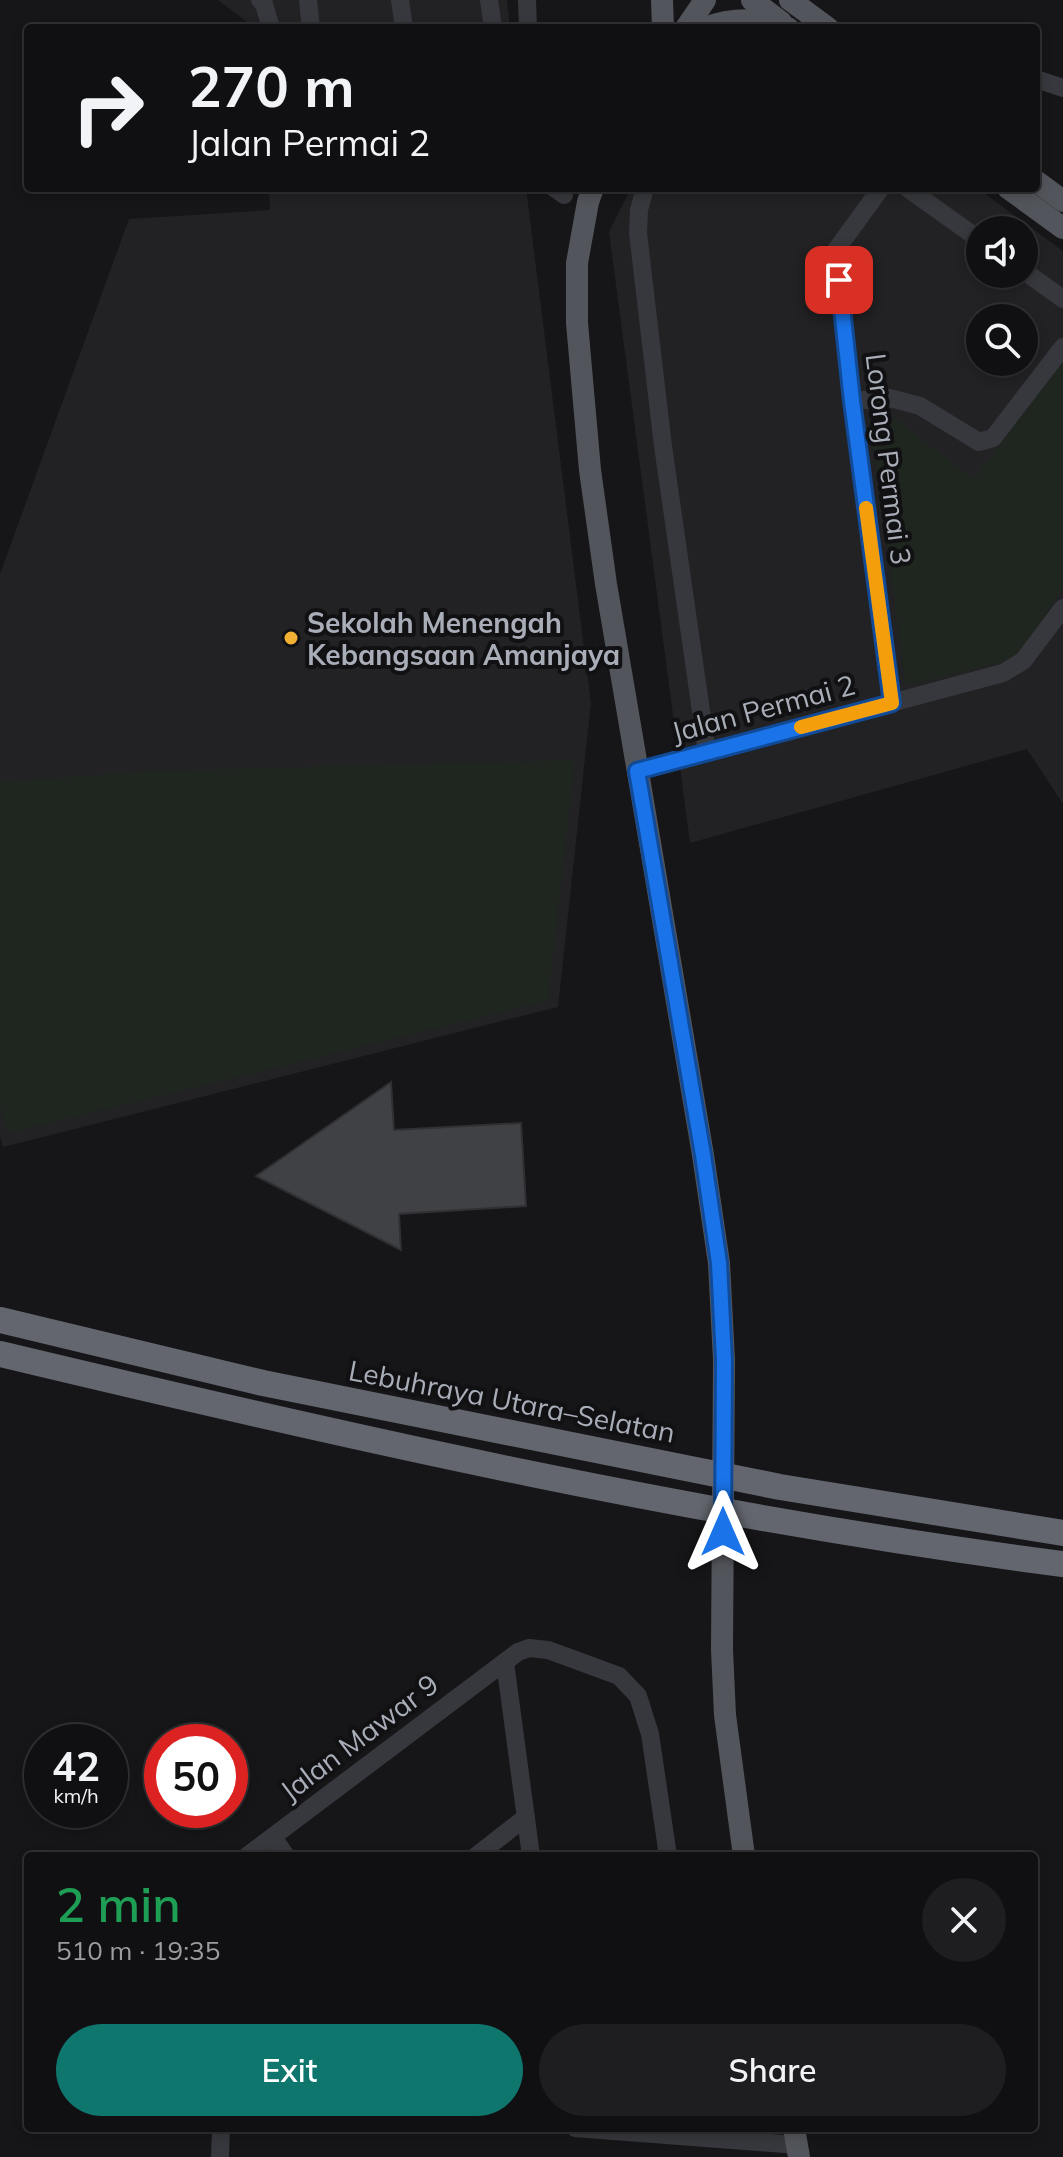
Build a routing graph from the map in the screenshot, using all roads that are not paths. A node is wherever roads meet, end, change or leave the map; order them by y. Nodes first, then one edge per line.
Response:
1 (260, 0) edge
2 (308, 0) edge
3 (400, 0) edge
4 (489, 0) edge
5 (527, 0) edge
6 (662, 0) edge
7 (705, 0) edge
8 (752, 0) edge
9 (790, 0) edge
10 (270, 24) edge
11 (311, 24) edge
12 (403, 24) edge
13 (492, 24) edge
14 (528, 24) edge
15 (663, 24) edge
16 (689, 24) edge
17 (722, 24) edge
18 (773, 24) edge
19 (784, 24) edge
20 (823, 24) edge
21 (1040, 80) edge
22 (1063, 88) edge
23 (1040, 184) edge
24 (592, 192) edge
25 (644, 192) edge
26 (878, 192) edge
27 (913, 192) edge
28 (1014, 192) edge
29 (1063, 201) edge
30 (1061, 223) edge
31 (966, 230) edge
32 (1038, 281) edge
33 (1063, 299) edge
34 (1063, 347) edge
35 (852, 401) junction
36 (1063, 608) edge
37 (892, 703) junction
38 (707, 753) junction
39 (637, 771) junction
40 (0, 1320) edge
41 (0, 1354) edge
42 (1063, 1533) edge
43 (1063, 1564) edge
44 (505, 1662) junction
45 (526, 1817) junction
46 (273, 1837) junction
47 (252, 1852) edge
48 (283, 1852) edge
49 (481, 1852) edge
50 (530, 1852) edge
51 (667, 1852) edge
52 (743, 1852) edge
53 (221, 2132) edge
54 (634, 2132) edge
55 (797, 2143) edge
56 (220, 2157) edge

1 - 10 street
2 - 11 street
3 - 12 street
4 - 13 street
5 - 14 street
6 - 15 main road
7 - 16 main road
8 - 19 main road
9 - 20 main road
17 - 18 main road
21 - 22 street
23 - 29 main road
24 - 39 main road
25 - 38 street
26 - 35 street, Lorong Permai 3
27 - 31 street
28 - 30 main road
32 - 33 street
34 - 35 street
35 - 37 street, Lorong Permai 3
36 - 37 street, Jalan Permai 2
37 - 38 street, Jalan Permai 2
38 - 39 street, Jalan Permai 2
39 - 52 main road
40 - 42 highway, Lebuhraya Utara–Selatan
41 - 43 highway
44 - 45 street
44 - 46 street, Jalan Mawar 9
44 - 51 street, Jalan Mawar 9
45 - 49 street
45 - 50 street
46 - 47 street, Jalan Mawar 9
46 - 48 street
53 - 56 street
54 - 55 street

